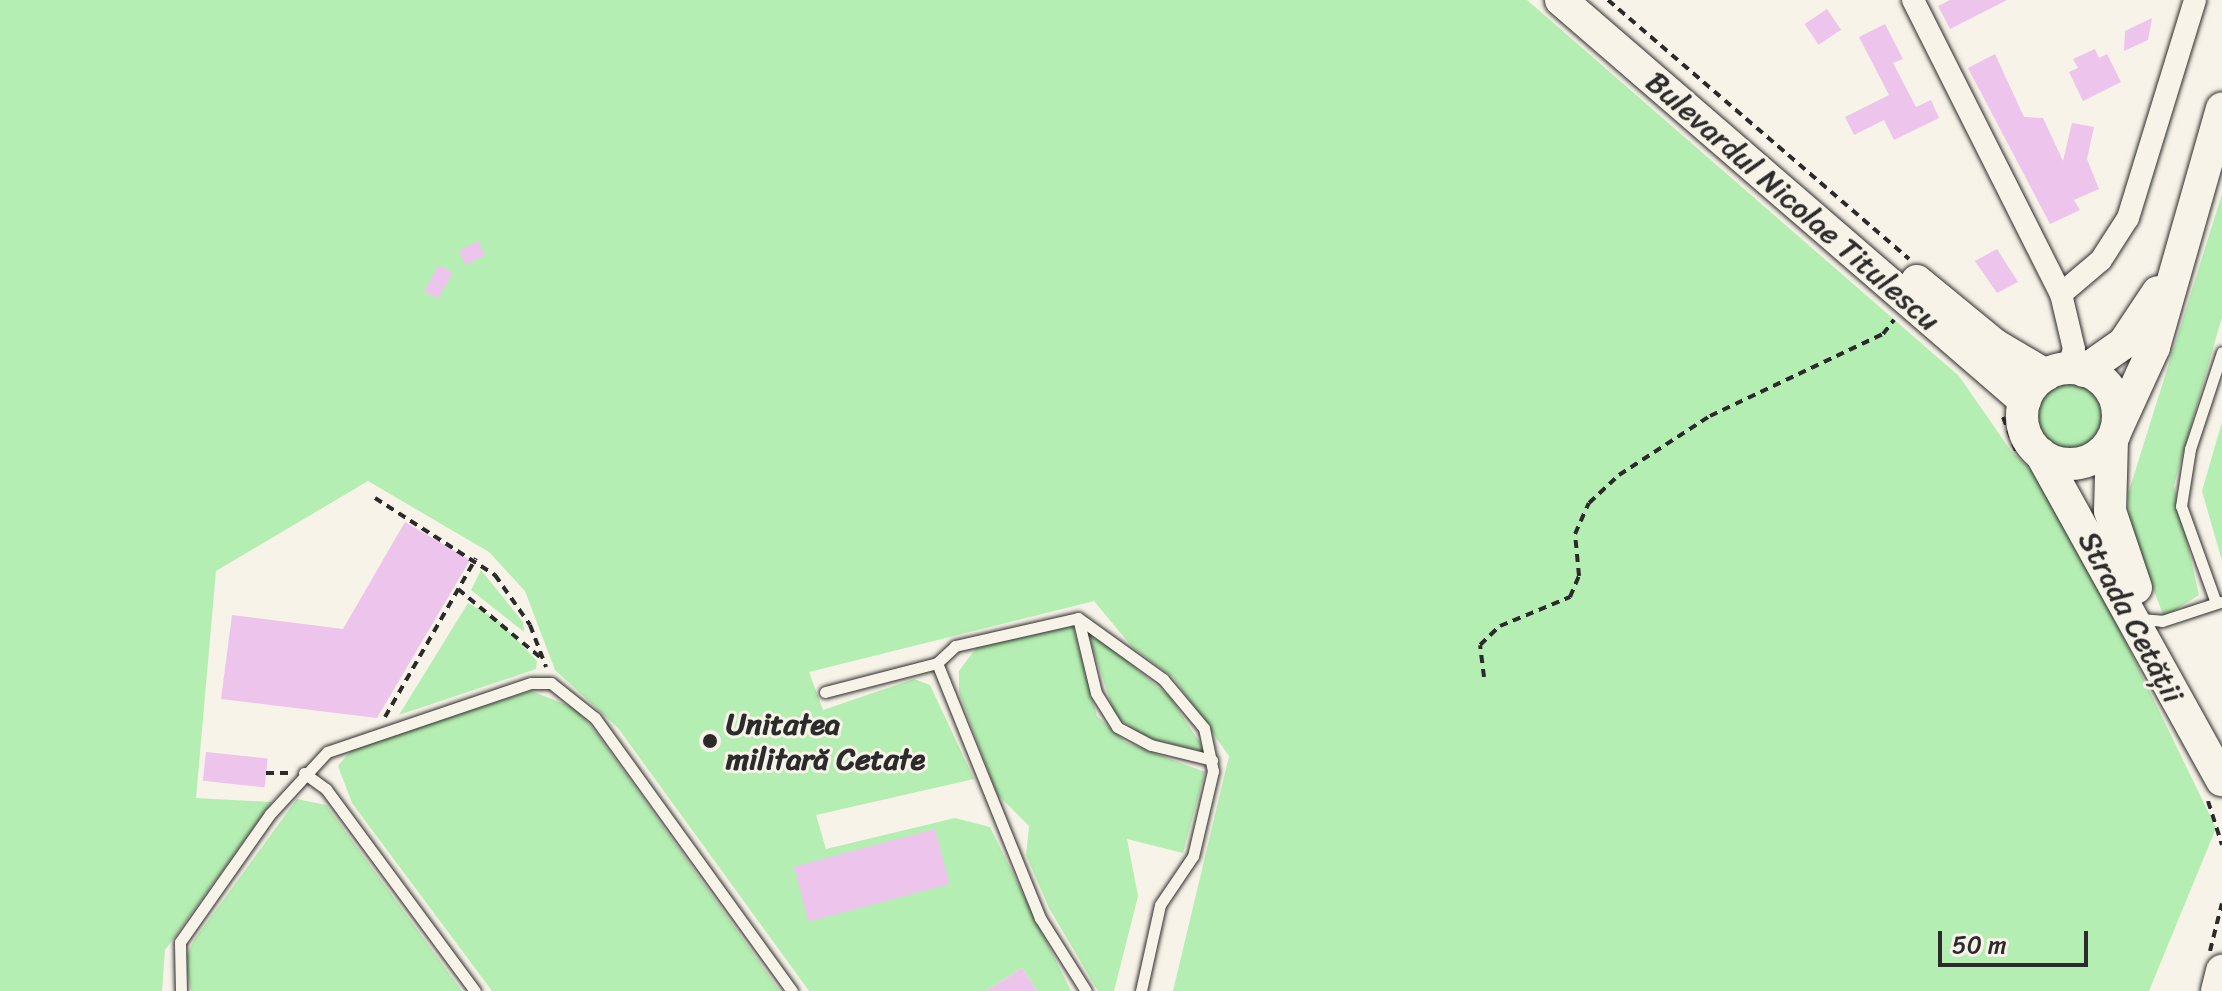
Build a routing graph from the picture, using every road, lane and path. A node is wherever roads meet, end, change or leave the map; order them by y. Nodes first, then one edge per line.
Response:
1 (1561, 0) edge
2 (1591, 0) edge
3 (1608, 0) edge
4 (1913, 0) edge
5 (2195, 0) edge
6 (2222, 108) edge
7 (2176, 257) junction
8 (1912, 262) dead end
9 (2061, 294) junction
10 (1902, 311) dead end
11 (2222, 352) edge
12 (2066, 371) junction
13 (2025, 401) junction
14 (2115, 434) junction
15 (2041, 454) junction
16 (375, 498) dead end
17 (2082, 525) junction
18 (476, 558) junction
19 (458, 589) junction
20 (2219, 602) edge
21 (1078, 618) junction
22 (2154, 622) junction
23 (543, 660) junction
24 (937, 663) junction
25 (1484, 677) dead end
26 (551, 683) junction
27 (825, 692) dead end
28 (377, 729) junction
29 (1212, 760) junction
30 (304, 773) junction
31 (2222, 778) edge
32 (2222, 971) edge
33 (181, 991) edge
34 (475, 991) edge
35 (792, 991) edge
36 (1086, 991) edge
37 (1141, 991) edge
38 (2217, 991) edge

1 - 13 main road, Bulevardul Nicolae Titulescu
2 - 12 main road, Bulevardul Nicolae Titulescu
3 - 8 path
4 - 9 street
5 - 9 street
6 - 7 main road, Strada Cetății
7 - 12 main road, Strada Cetății
7 - 14 main road, Strada Cetății
9 - 12 street
10 - 25 path
11 - 20 lane
12 - 13 main road, Strada Cetății
12 - 14 main road, Strada Cetății
13 - 15 main road, Strada Cetății
14 - 15 main road
14 - 22 main road, Strada Cetății
15 - 17 main road, Strada Cetății
16 - 18 path
17 - 22 lane
17 - 31 main road, Strada Cetății
18 - 19 path
18 - 23 path
19 - 23 path
19 - 28 path
20 - 22 lane
21 - 24 lane
21 - 29 lane
21 - 29 lane
22 - 31 main road, Strada Cetății
23 - 26 path
24 - 27 lane
24 - 36 lane
26 - 28 lane
26 - 35 lane
28 - 30 lane
29 - 37 lane
30 - 33 lane
30 - 34 lane
32 - 38 main road

